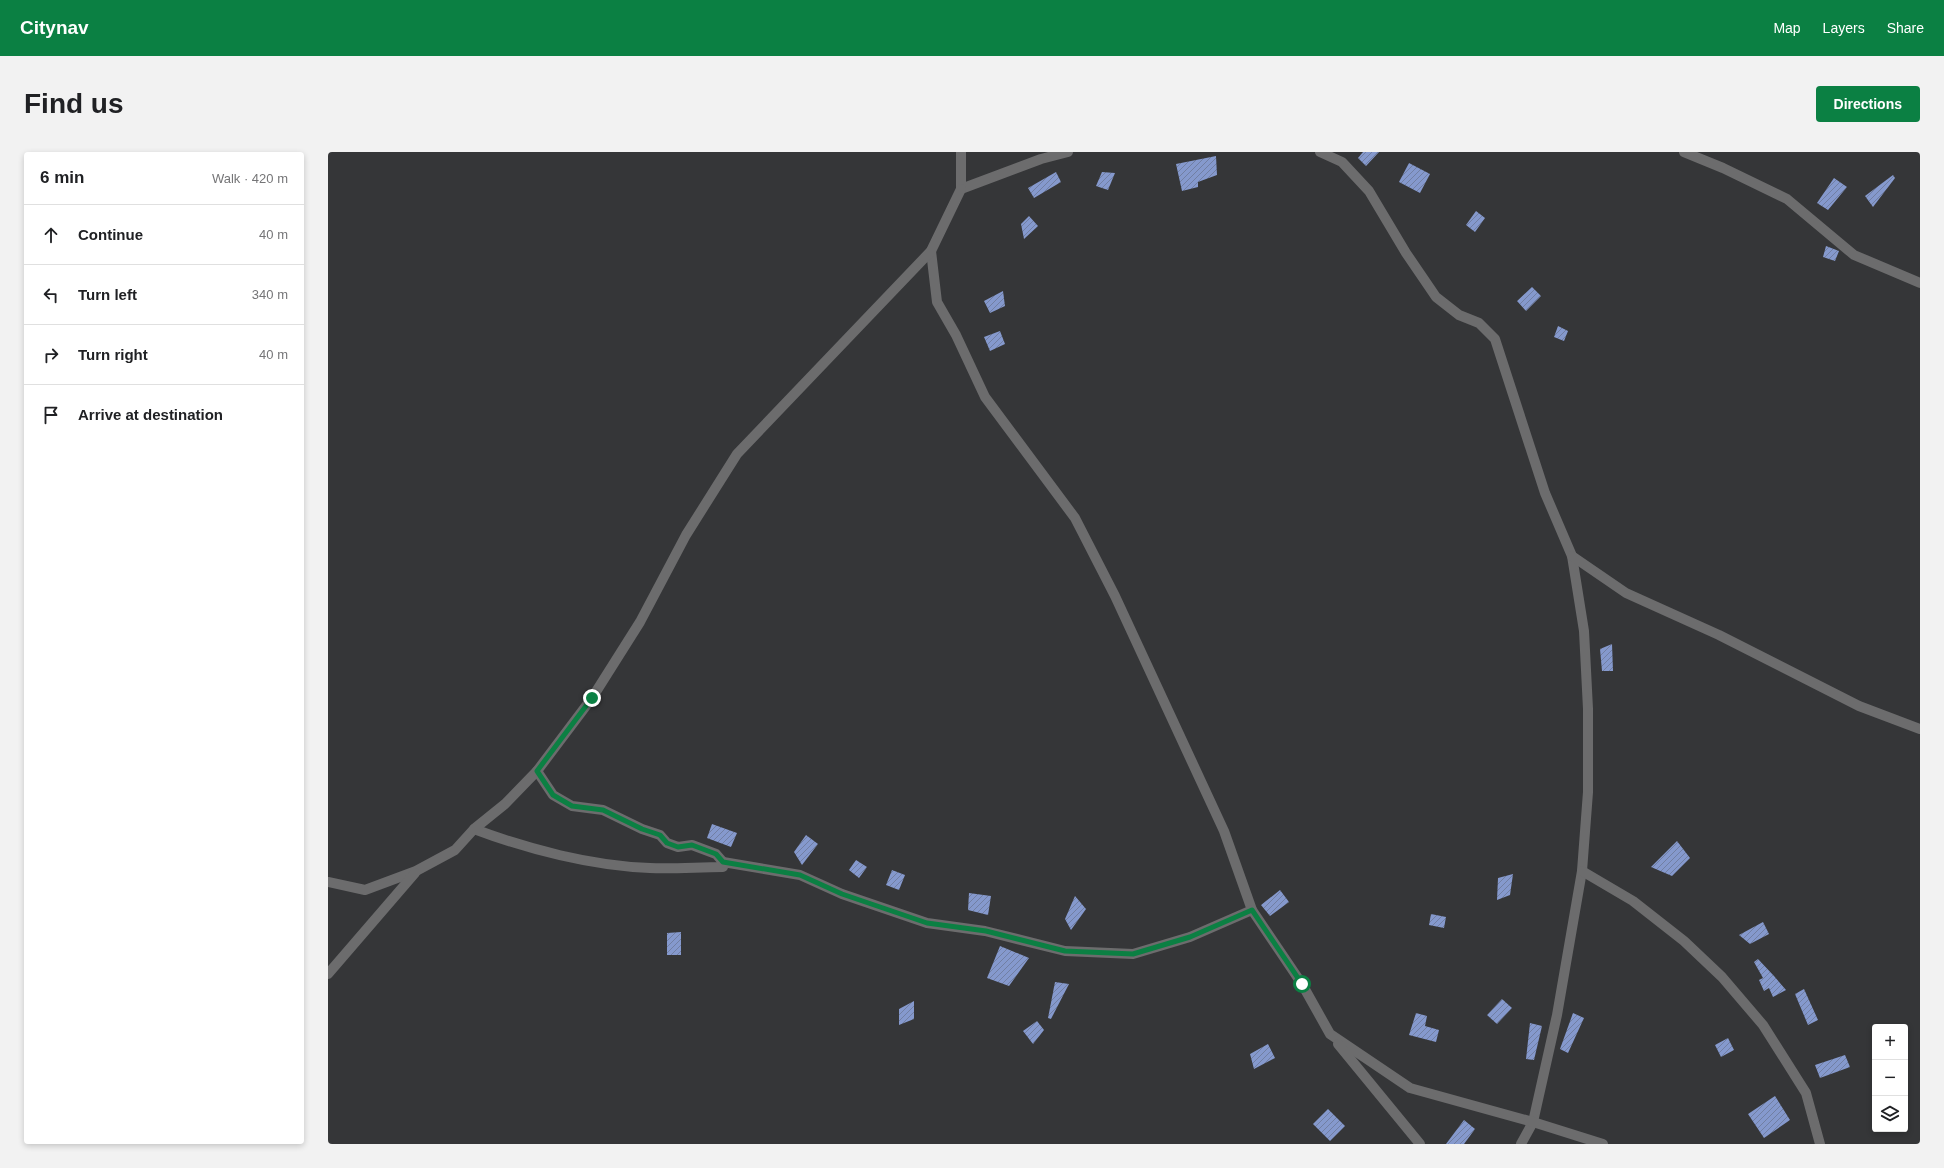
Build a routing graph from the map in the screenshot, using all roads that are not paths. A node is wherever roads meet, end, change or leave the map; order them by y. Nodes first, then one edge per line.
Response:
1 (961, 152) edge
2 (1068, 152) edge
3 (1320, 152) edge
4 (1684, 152) edge
5 (961, 189) junction
6 (931, 251) junction
7 (1920, 283) edge
8 (1572, 556) junction
9 (1920, 729) edge
10 (537, 771) junction
11 (474, 829) junction
12 (723, 862) junction
13 (416, 871) junction
14 (1582, 871) junction
15 (328, 882) edge
16 (1252, 910) junction
17 (328, 974) edge
18 (1330, 1034) junction
19 (1533, 1122) junction
20 (1420, 1144) edge
21 (1521, 1144) edge
22 (1604, 1144) edge
23 (1820, 1144) edge

1 - 5 street
2 - 5 street
3 - 8 street
4 - 7 street
5 - 6 street
6 - 10 street
6 - 16 street
8 - 9 street
8 - 14 street
10 - 11 street
10 - 12 street
11 - 12 street
11 - 13 street
12 - 16 street
13 - 15 street
13 - 17 street
14 - 19 street
14 - 23 street
16 - 18 street
18 - 19 street
18 - 20 street
19 - 21 street
19 - 22 street

